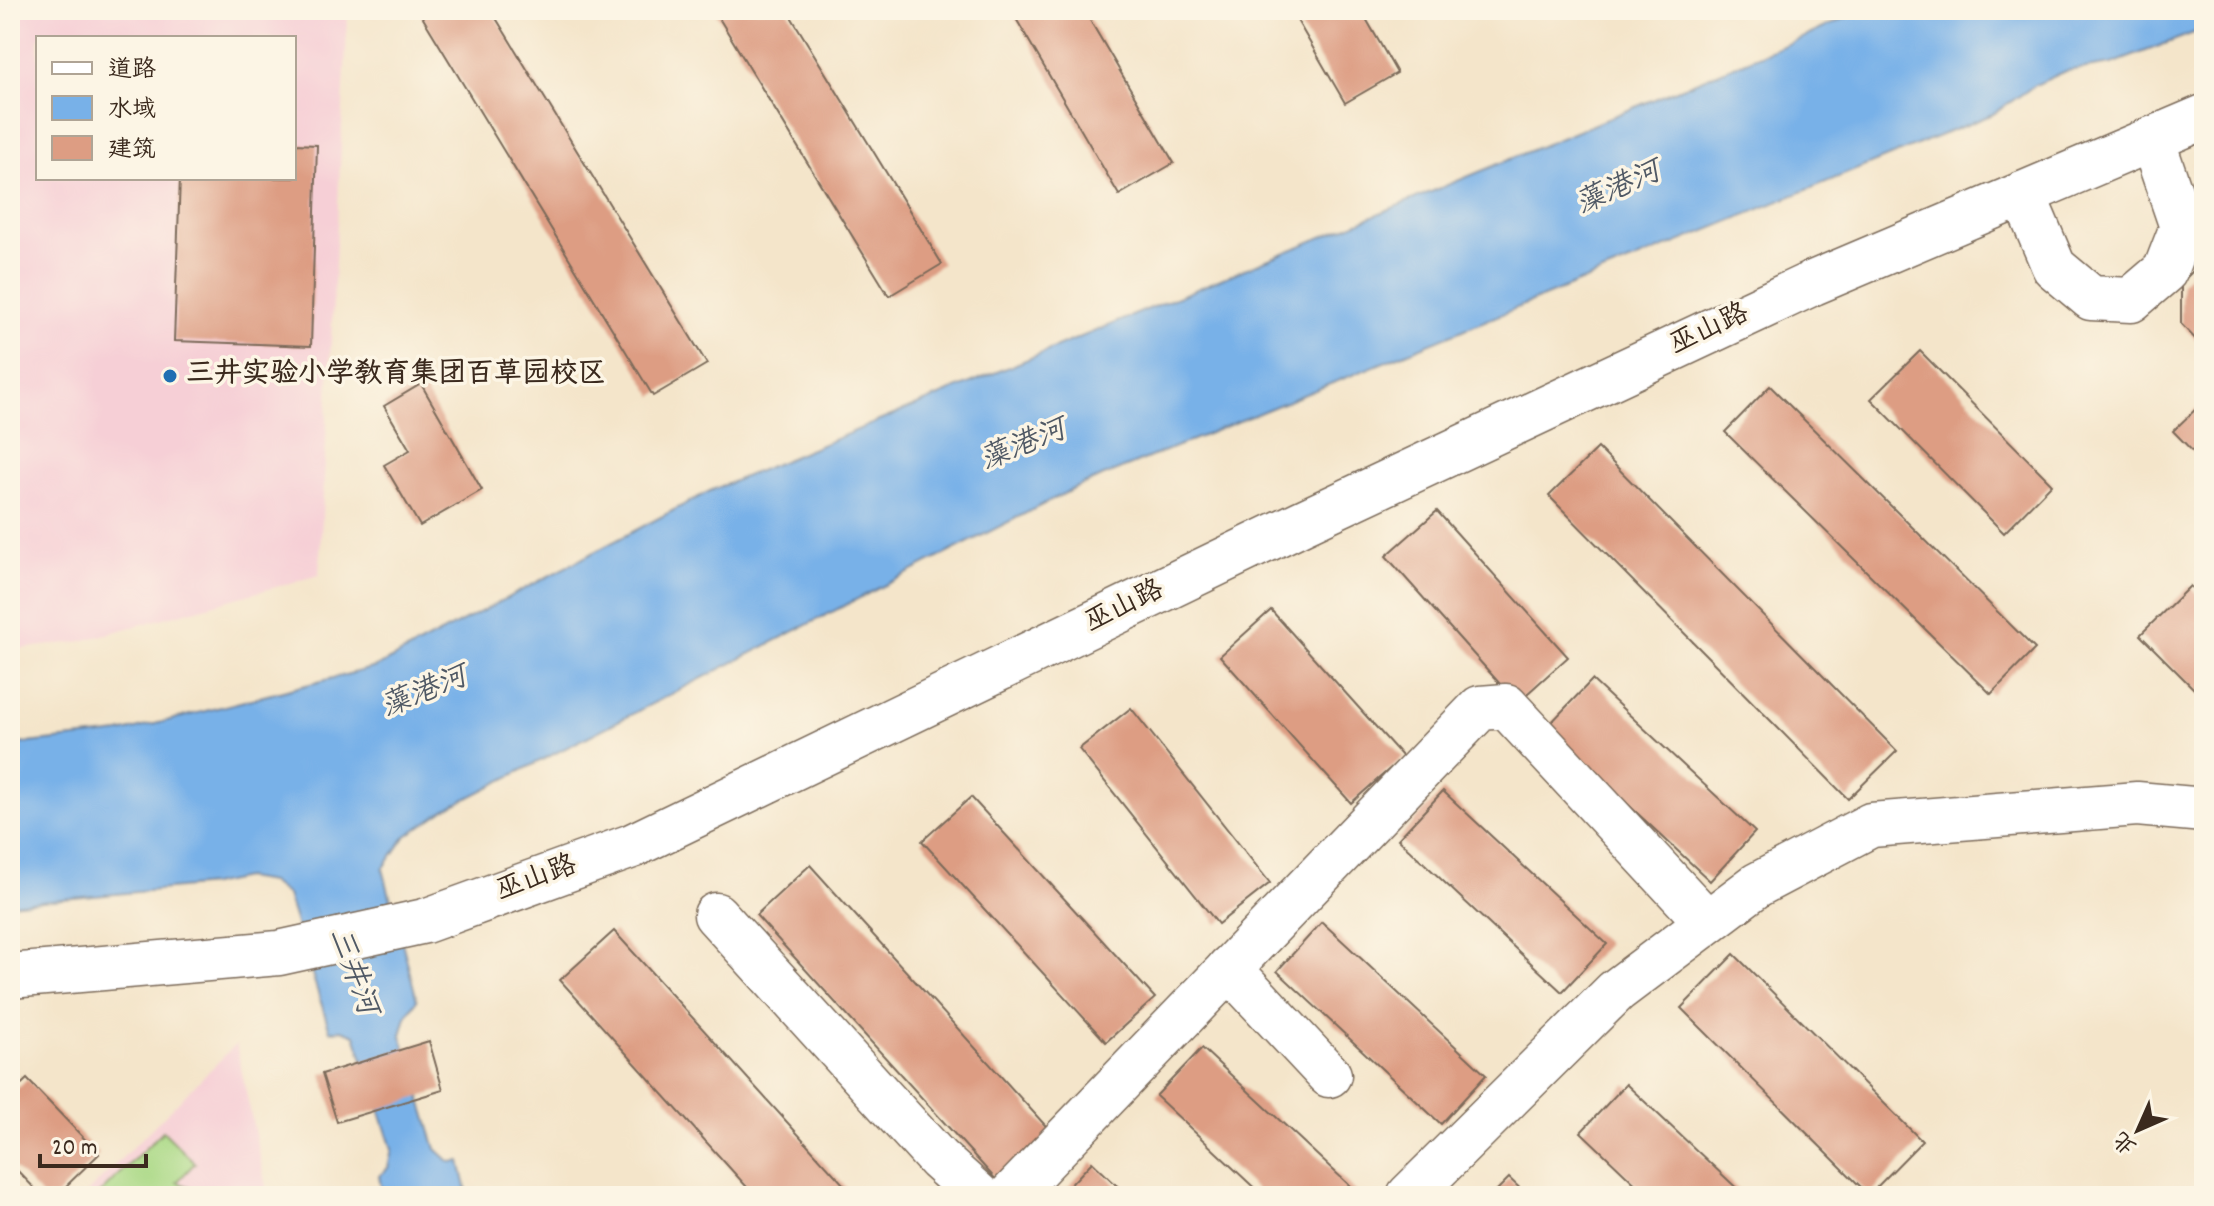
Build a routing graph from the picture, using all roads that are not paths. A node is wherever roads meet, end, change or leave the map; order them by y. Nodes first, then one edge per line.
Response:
1 (2204, 117) edge
2 (2152, 139) junction
3 (2023, 194) junction
4 (2204, 810) edge
5 (716, 915) dead end
6 (1707, 922) junction
7 (1229, 968) junction
8 (10, 976) edge
9 (1329, 1075) dead end
10 (1418, 1172) edge
11 (979, 1196) edge
12 (1010, 1196) edge

1 - 2 street, 巫山路
2 - 3 street, 巫山路
2 - 3 street
3 - 8 street, 巫山路
4 - 6 street
5 - 11 street
6 - 7 street
6 - 10 street
7 - 9 street
7 - 12 street

